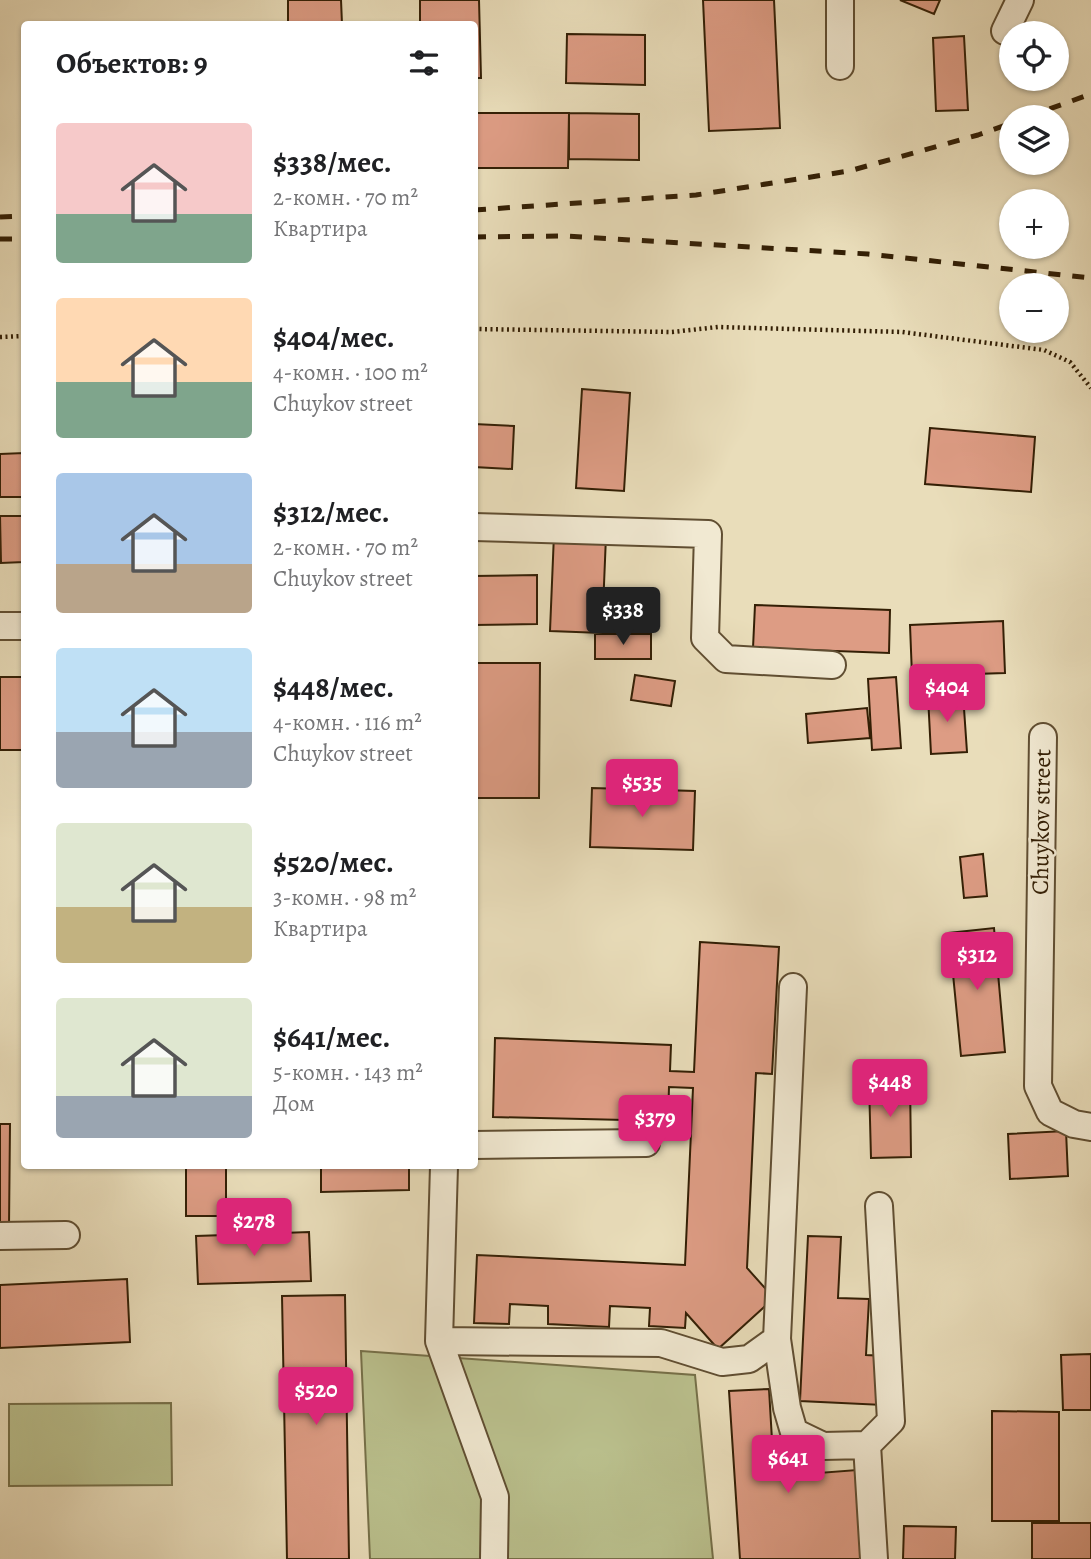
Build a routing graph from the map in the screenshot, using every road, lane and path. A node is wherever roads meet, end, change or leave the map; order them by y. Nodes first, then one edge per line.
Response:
1 (840, 0) edge
2 (1020, 0) edge
3 (1010, 21) edge
4 (840, 66) dead end
5 (478, 329) edge
6 (21, 336) edge
7 (0, 337) edge
8 (1091, 388) edge
9 (478, 527) edge
10 (0, 626) edge
11 (21, 626) edge
12 (832, 665) dead end
13 (1043, 737) dead end
14 (793, 987) dead end
15 (1091, 1126) edge
16 (646, 1143) dead end
17 (478, 1145) edge
18 (444, 1169) edge
19 (879, 1206) dead end
20 (66, 1235) dead end
21 (0, 1236) edge
22 (777, 1339) junction
23 (439, 1341) junction
24 (867, 1445) junction
25 (494, 1559) edge
26 (874, 1559) edge

1 - 4 street
2 - 3 street
5 - 8 path
6 - 7 path
9 - 12 street
10 - 11 street
13 - 15 street, Chuykov street
14 - 22 street
16 - 17 street
18 - 23 street
19 - 24 street
20 - 21 street
22 - 23 street
22 - 24 street
23 - 25 street
24 - 26 street

